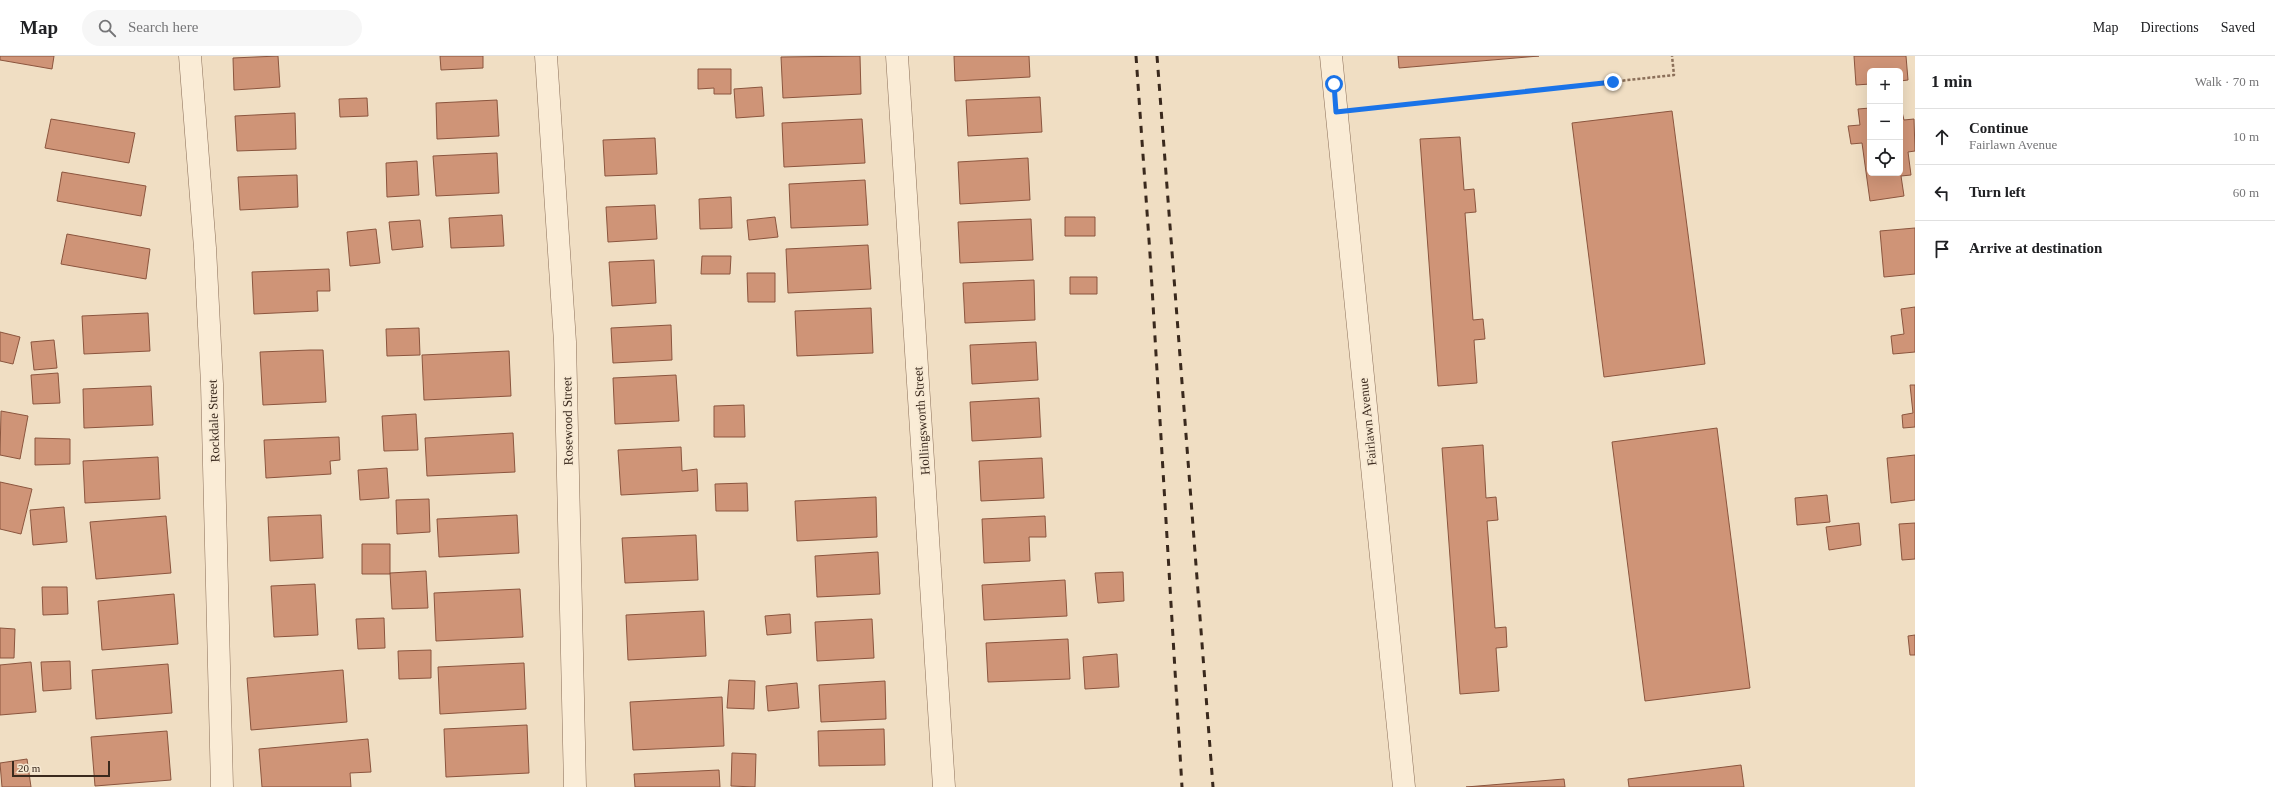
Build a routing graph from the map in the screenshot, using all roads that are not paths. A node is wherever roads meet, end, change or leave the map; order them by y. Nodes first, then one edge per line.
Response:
1 (190, 56) edge
2 (546, 56) edge
3 (897, 56) edge
4 (1331, 56) edge
5 (222, 787) edge
6 (575, 787) edge
7 (944, 787) edge
8 (1404, 787) edge

1 - 5 street, Rockdale Street
2 - 6 street, Rosewood Street
3 - 7 street, Hollingsworth Street
4 - 8 street, Fairlawn Avenue

